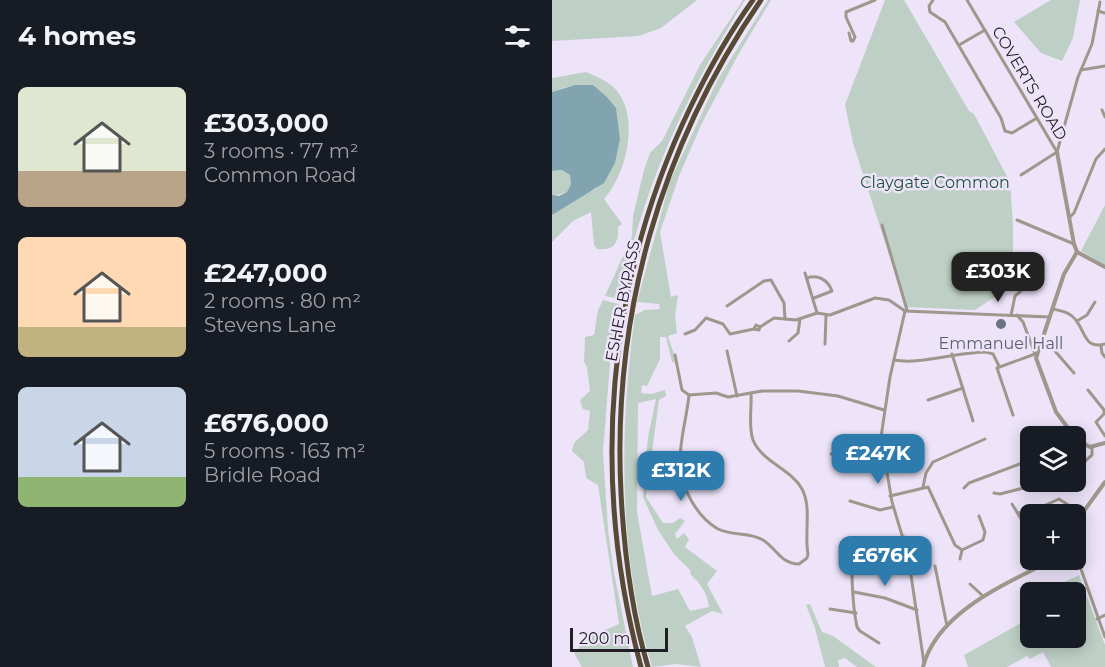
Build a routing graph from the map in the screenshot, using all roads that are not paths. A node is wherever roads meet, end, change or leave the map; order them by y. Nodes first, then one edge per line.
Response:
1 (753, 0) edge
2 (761, 0) edge
3 (875, 0) edge
4 (933, 0) edge
5 (967, 0) edge
6 (865, 2) edge
7 (1100, 2) edge
8 (1098, 11) junction
9 (1105, 13) edge
10 (985, 30) junction
11 (849, 33) dead end
12 (959, 45) junction
13 (1105, 66) edge
14 (1081, 70) junction
15 (1102, 110) dead end
16 (1105, 117) edge
17 (1037, 118) junction
18 (1105, 149) edge
19 (1058, 152) junction
20 (1021, 175) dead end
21 (1070, 217) junction
22 (1017, 220) dead end
23 (882, 225) dead end
24 (1074, 244) junction
25 (1077, 252) junction
26 (1105, 267) edge
27 (805, 273) dead end
28 (807, 278) junction
29 (1022, 290) dead end
30 (814, 298) junction
31 (1092, 303) dead end
32 (727, 306) dead end
33 (1053, 309) junction
34 (906, 310) junction
35 (817, 313) junction
36 (1011, 315) junction
37 (1017, 315) junction
38 (826, 316) junction
39 (1050, 318) junction
40 (785, 319) junction
41 (800, 319) junction
42 (1077, 321) junction
43 (685, 334) dead end
44 (789, 341) dead end
45 (825, 344) dead end
46 (1042, 345) junction
47 (1103, 345) edge
48 (727, 351) dead end
49 (952, 354) junction
50 (675, 355) dead end
51 (1035, 356) junction
52 (1105, 357) edge
53 (894, 360) junction
54 (999, 366) junction
55 (1074, 373) dead end
56 (963, 388) junction
57 (1088, 390) dead end
58 (750, 393) junction
59 (689, 395) junction
60 (737, 396) junction
61 (933, 404) dead end
62 (884, 410) junction
63 (971, 415) junction
64 (1012, 415) dead end
65 (966, 417) dead end
66 (973, 421) dead end
67 (1066, 426) edge
68 (1105, 436) edge
69 (976, 437) dead end
70 (985, 439) dead end
71 (978, 442) junction
72 (1105, 443) edge
73 (1086, 444) edge
74 (1092, 447) junction
75 (882, 451) junction
76 (831, 454) dead end
77 (1086, 460) edge
78 (1020, 464) edge
79 (1105, 482) edge
80 (923, 487) junction
81 (964, 488) dead end
82 (1020, 489) edge
83 (994, 493) dead end
84 (890, 496) junction
85 (850, 501) dead end
86 (1012, 504) dead end
87 (1048, 504) edge
88 (1067, 504) edge
89 (893, 507) junction
90 (1086, 507) edge
91 (1018, 513) joint
92 (979, 516) dead end
93 (1020, 517) edge
94 (904, 537) junction
95 (962, 550) junction
96 (960, 559) dead end
97 (934, 566) dead end
98 (1033, 570) edge
99 (1081, 570) edge
100 (970, 584) dead end
101 (854, 592) junction
102 (983, 596) junction
103 (830, 609) dead end
104 (916, 610) junction
105 (855, 613) junction
106 (1105, 615) edge
107 (1097, 619) junction
108 (947, 627) junction
109 (1105, 638) edge
110 (880, 643) dead end
111 (924, 651) junction
112 (923, 665) edge
113 (641, 667) edge
114 (648, 667) edge

1 - 113 highway, ESHER BYPASS
2 - 114 highway, ESHER BYPASS
3 - 6 street
4 - 12 street
5 - 10 street, COVERTS ROAD
6 - 11 street
7 - 8 street
8 - 9 street
8 - 14 street
10 - 12 street
10 - 17 street, COVERTS ROAD
12 - 17 street
13 - 14 street
14 - 19 street
15 - 16 street
17 - 19 street, COVERTS ROAD
18 - 21 street
19 - 20 street
19 - 21 street, COVERTS ROAD
21 - 24 street, COVERTS ROAD
22 - 24 street
23 - 34 street
24 - 25 street, COVERTS ROAD
25 - 26 street
25 - 33 street
27 - 28 street
28 - 30 street
28 - 30 street
29 - 36 street
30 - 35 street
31 - 42 street
32 - 40 street
33 - 39 street
33 - 42 street
34 - 36 street
34 - 38 street
34 - 53 street
35 - 38 street
35 - 41 street
36 - 37 street
37 - 39 street
37 - 51 street
38 - 45 street
39 - 46 street
40 - 41 street
40 - 43 street
41 - 44 street
42 - 47 street
46 - 51 street
46 - 55 street
47 - 52 street
48 - 60 street
49 - 53 street
49 - 54 street
49 - 56 street
50 - 59 street
51 - 54 street
51 - 67 street
53 - 62 street
54 - 64 street
56 - 61 street
56 - 63 street
57 - 68 street
58 - 59 street
58 - 60 street
58 - 62 street
59 - 60 street
62 - 75 street
63 - 65 street
63 - 66 street
69 - 71 street
70 - 71 street
71 - 80 street
72 - 74 street
73 - 74 street
74 - 77 street
75 - 76 street
75 - 84 street
78 - 81 street
79 - 90 street
80 - 84 street
80 - 95 street
82 - 83 street
84 - 89 street
85 - 89 street
86 - 91 street
87 - 88 street
89 - 94 street
91 - 93 street
92 - 95 street
94 - 101 street
94 - 104 street
95 - 96 street
97 - 108 street
98 - 102 street
99 - 107 street
100 - 102 street
101 - 104 street
101 - 105 street
102 - 108 street
103 - 105 street
104 - 111 street
105 - 110 street
106 - 107 street
107 - 109 street
108 - 111 street
111 - 112 street

